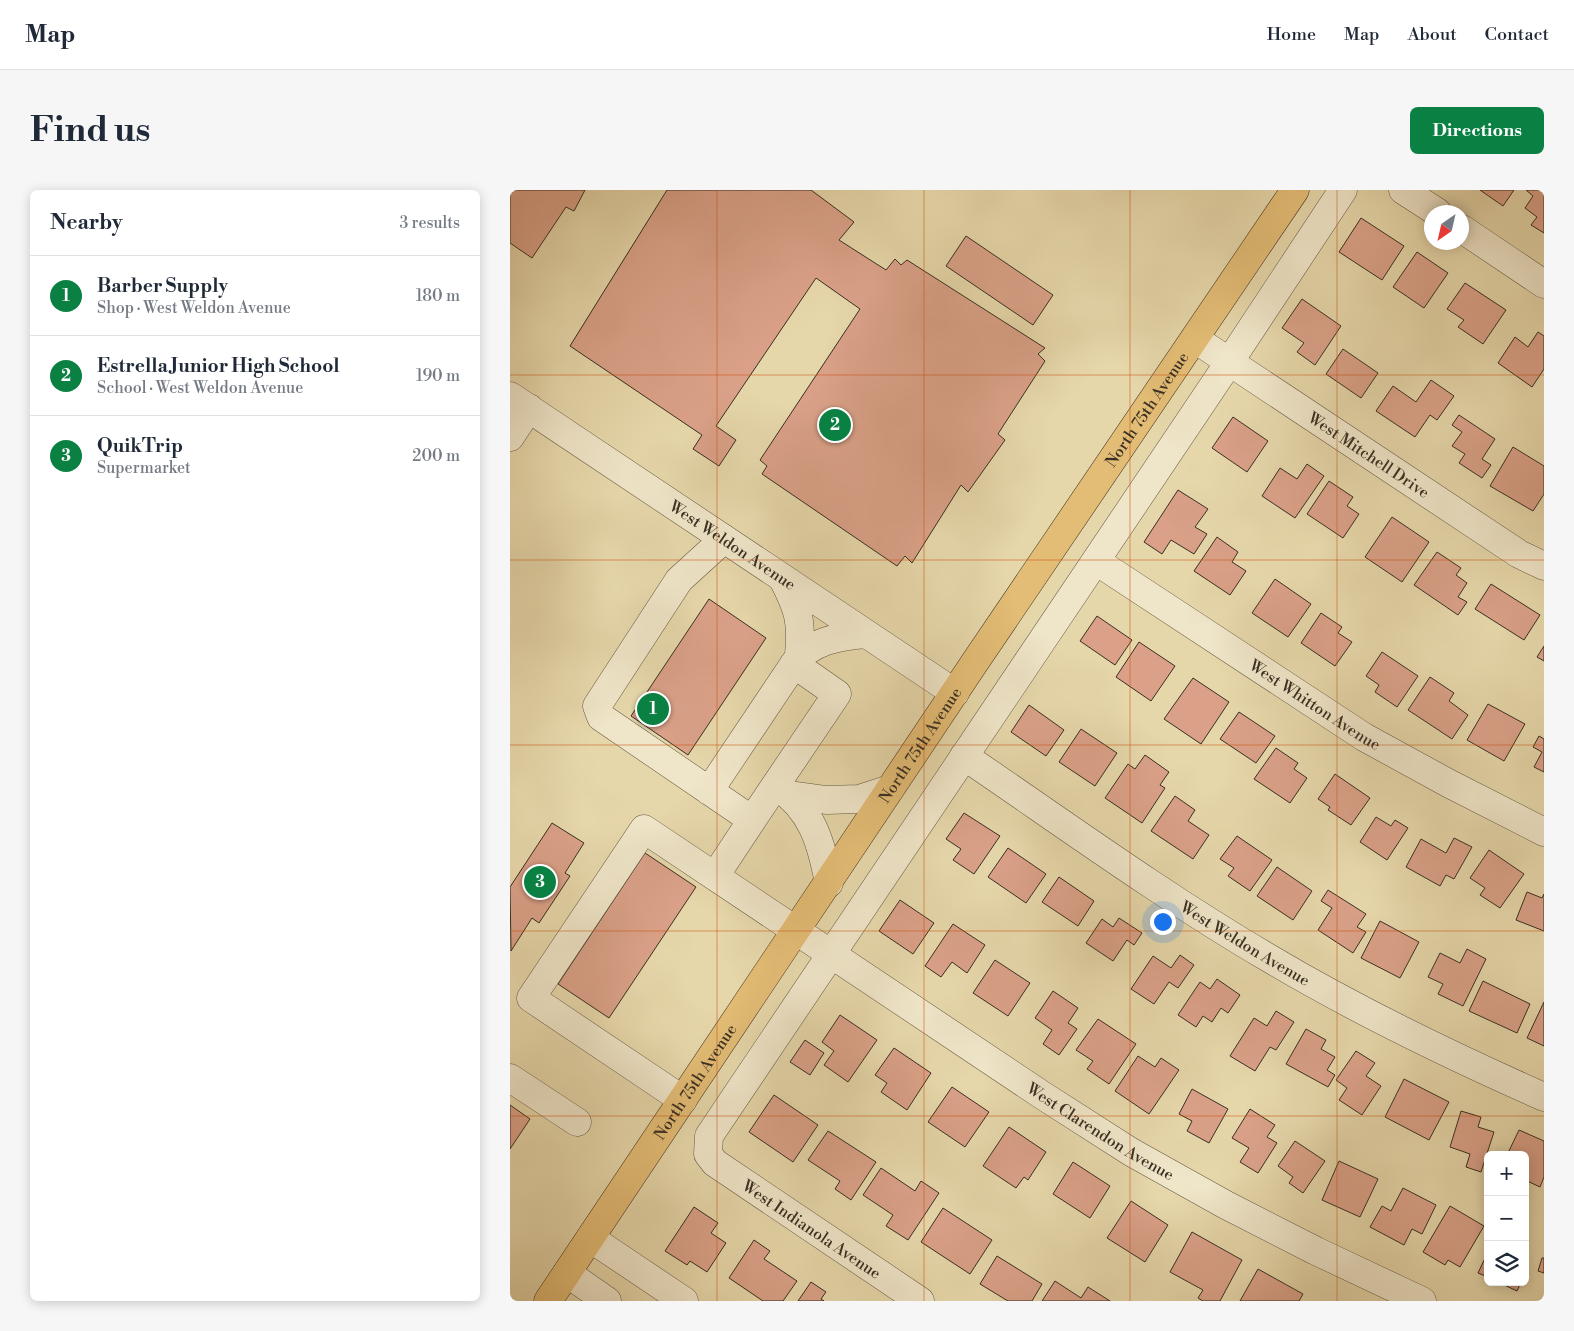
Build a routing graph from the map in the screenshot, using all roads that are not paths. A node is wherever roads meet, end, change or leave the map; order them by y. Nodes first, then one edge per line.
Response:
1 (1295, 190) edge
2 (1343, 190) edge
3 (1403, 190) edge
4 (1426, 205) edge
5 (1469, 234) edge
6 (1544, 284) edge
7 (1195, 339) junction
8 (1230, 361) junction
9 (520, 402) edge
10 (510, 437) edge
11 (724, 539) junction
12 (1096, 561) junction
13 (1544, 566) edge
14 (784, 579) junction
15 (866, 634) junction
16 (797, 660) junction
17 (955, 693) junction
18 (964, 756) junction
19 (783, 790) junction
20 (890, 790) junction
21 (709, 791) junction
22 (752, 820) junction
23 (1544, 832) edge
24 (715, 876) junction
25 (829, 882) junction
26 (797, 931) junction
27 (832, 954) junction
28 (510, 1078) edge
29 (1544, 1097) edge
30 (683, 1100) junction
31 (577, 1122) dead end
32 (590, 1238) junction
33 (567, 1273) junction
34 (548, 1301) edge
35 (607, 1301) edge
36 (684, 1301) edge
37 (920, 1301) edge
38 (1422, 1301) edge

1 - 7 main road, North 75th Avenue
2 - 8 street
3 - 4 street
5 - 6 street
7 - 8 street, West Mitchell Drive
7 - 17 main road, North 75th Avenue
8 - 12 street
8 - 13 street, West Mitchell Drive
9 - 10 street
9 - 11 street, West Weldon Avenue
11 - 14 street, West Weldon Avenue
11 - 21 street
12 - 18 street
12 - 23 street, West Whitton Avenue
14 - 15 street, West Weldon Avenue
14 - 16 street
15 - 16 street
15 - 17 street, West Weldon Avenue
16 - 19 street
16 - 21 street
17 - 20 main road, North 75th Avenue
18 - 27 street
18 - 29 street, West Weldon Avenue
19 - 20 street
19 - 22 street
19 - 25 street
20 - 25 main road, North 75th Avenue
21 - 22 street
22 - 24 street
24 - 26 street, West Clarendon Avenue
24 - 30 street, West Clarendon Avenue
25 - 26 main road, North 75th Avenue
26 - 27 street, West Clarendon Avenue
26 - 30 main road, North 75th Avenue
27 - 37 street, West Indianola Avenue
27 - 38 street, West Clarendon Avenue
28 - 31 street
30 - 32 main road, North 75th Avenue
32 - 33 main road, North 75th Avenue
32 - 36 street
33 - 34 main road, North 75th Avenue
33 - 35 street

